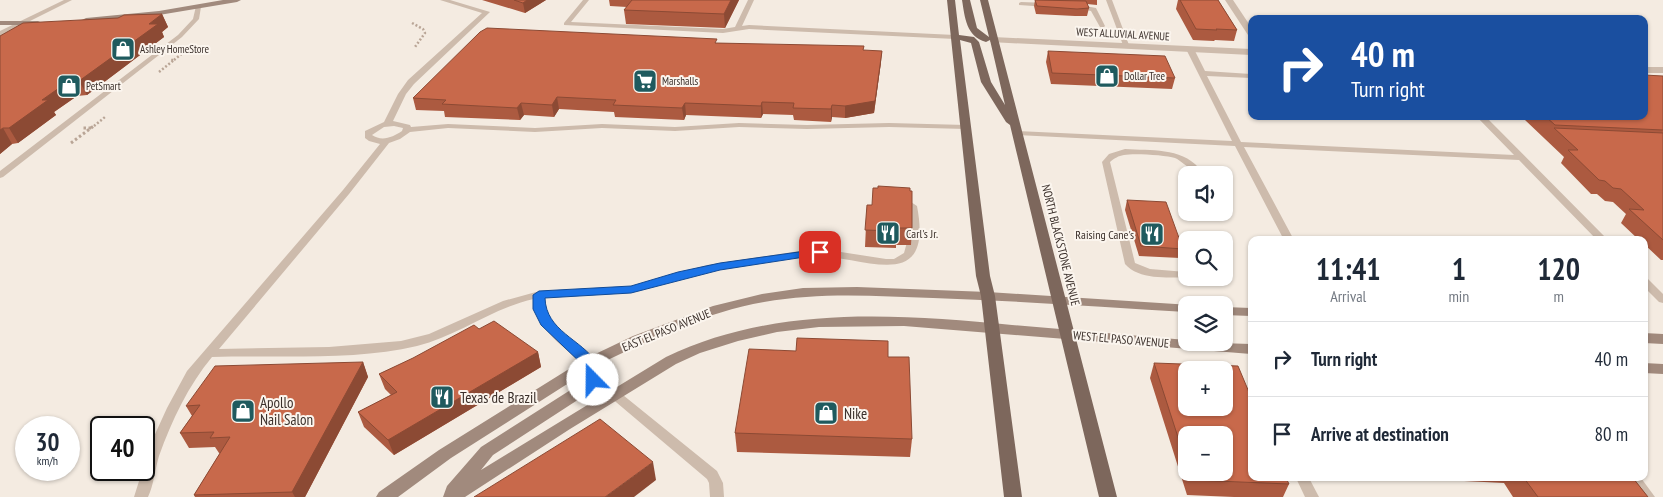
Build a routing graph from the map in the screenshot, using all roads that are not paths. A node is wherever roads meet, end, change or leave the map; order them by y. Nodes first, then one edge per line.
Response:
1 (69, 0) edge
2 (236, 0) edge
3 (444, 0) edge
4 (586, 0) edge
5 (751, 0) edge
6 (951, 0) edge
7 (966, 0) edge
8 (984, 0) edge
9 (1109, 0) edge
10 (1229, 0) edge
11 (1021, 4) dead end
12 (1061, 5) edge
13 (1070, 6) edge
14 (198, 7) junction
15 (74, 21) edge
16 (47, 22) edge
17 (0, 23) edge
18 (21, 24) junction
19 (1102, 26) dead end
20 (738, 28) junction
21 (1248, 28) edge
22 (0, 34) edge
23 (956, 37) junction
24 (993, 40) junction
25 (1126, 45) junction
26 (1190, 48) junction
27 (1248, 52) edge
28 (1648, 70) edge
29 (1663, 70) edge
30 (1202, 73) junction
31 (1248, 76) edge
32 (1484, 120) edge
33 (388, 124) junction
34 (966, 127) junction
35 (407, 130) junction
36 (1018, 132) junction
37 (386, 140) junction
38 (1238, 144) junction
39 (1522, 158) junction
40 (1192, 166) edge
41 (0, 175) edge
42 (894, 195) edge
43 (1287, 236) edge
44 (1599, 236) edge
45 (1178, 275) edge
46 (1648, 285) edge
47 (539, 295) junction
48 (988, 296) junction
49 (1663, 300) edge
50 (1058, 301) junction
51 (1178, 308) edge
52 (1233, 311) edge
53 (1248, 312) edge
54 (992, 328) junction
55 (1068, 335) junction
56 (1648, 338) edge
57 (1663, 339) edge
58 (1248, 351) edge
59 (208, 353) junction
60 (590, 363) junction
61 (1648, 368) edge
62 (1663, 369) edge
63 (614, 394) junction
64 (1304, 481) edge
65 (1636, 481) edge
66 (146, 494) edge
67 (385, 497) edge
68 (448, 497) edge
69 (452, 497) edge
70 (717, 497) edge
71 (1013, 497) edge
72 (1108, 497) edge
73 (1312, 497) edge
74 (1648, 497) edge

1 - 18 lane
2 - 14 street
3 - 33 lane
4 - 20 lane
5 - 20 lane
6 - 23 main road
7 - 24 main road
8 - 24 main road, NORTH BLACKSTONE AVENUE
9 - 25 lane
10 - 21 street
11 - 12 lane
13 - 19 lane
14 - 15 street
14 - 41 lane
16 - 18 street
17 - 18 street
18 - 22 lane
20 - 23 lane
23 - 34 main road
23 - 36 main road
24 - 25 street, WEST ALLUVIAL AVENUE
24 - 36 main road, NORTH BLACKSTONE AVENUE
25 - 26 street, WEST ALLUVIAL AVENUE
26 - 27 street, WEST ALLUVIAL AVENUE
26 - 30 lane
28 - 29 street
30 - 31 lane
30 - 38 lane
32 - 39 lane
33 - 35 lane
33 - 37 lane
34 - 35 lane
34 - 48 main road
35 - 37 lane
36 - 38 lane
36 - 50 main road, NORTH BLACKSTONE AVENUE
37 - 59 lane
38 - 39 lane
38 - 43 lane
39 - 44 lane
40 - 45 lane
42 - 47 lane
46 - 49 lane
47 - 59 lane
47 - 60 lane
48 - 50 street
48 - 54 main road
48 - 60 street, EAST EL PASO AVENUE
50 - 51 street
50 - 55 main road, NORTH BLACKSTONE AVENUE
52 - 53 street
54 - 55 street, WEST EL PASO AVENUE
54 - 63 street
54 - 71 main road
55 - 58 street, WEST EL PASO AVENUE
55 - 72 main road, NORTH BLACKSTONE AVENUE
56 - 57 street
59 - 66 lane
60 - 67 street, EAST EL PASO AVENUE
60 - 68 street
61 - 62 street
63 - 69 street
63 - 70 lane
64 - 73 lane
65 - 74 lane

